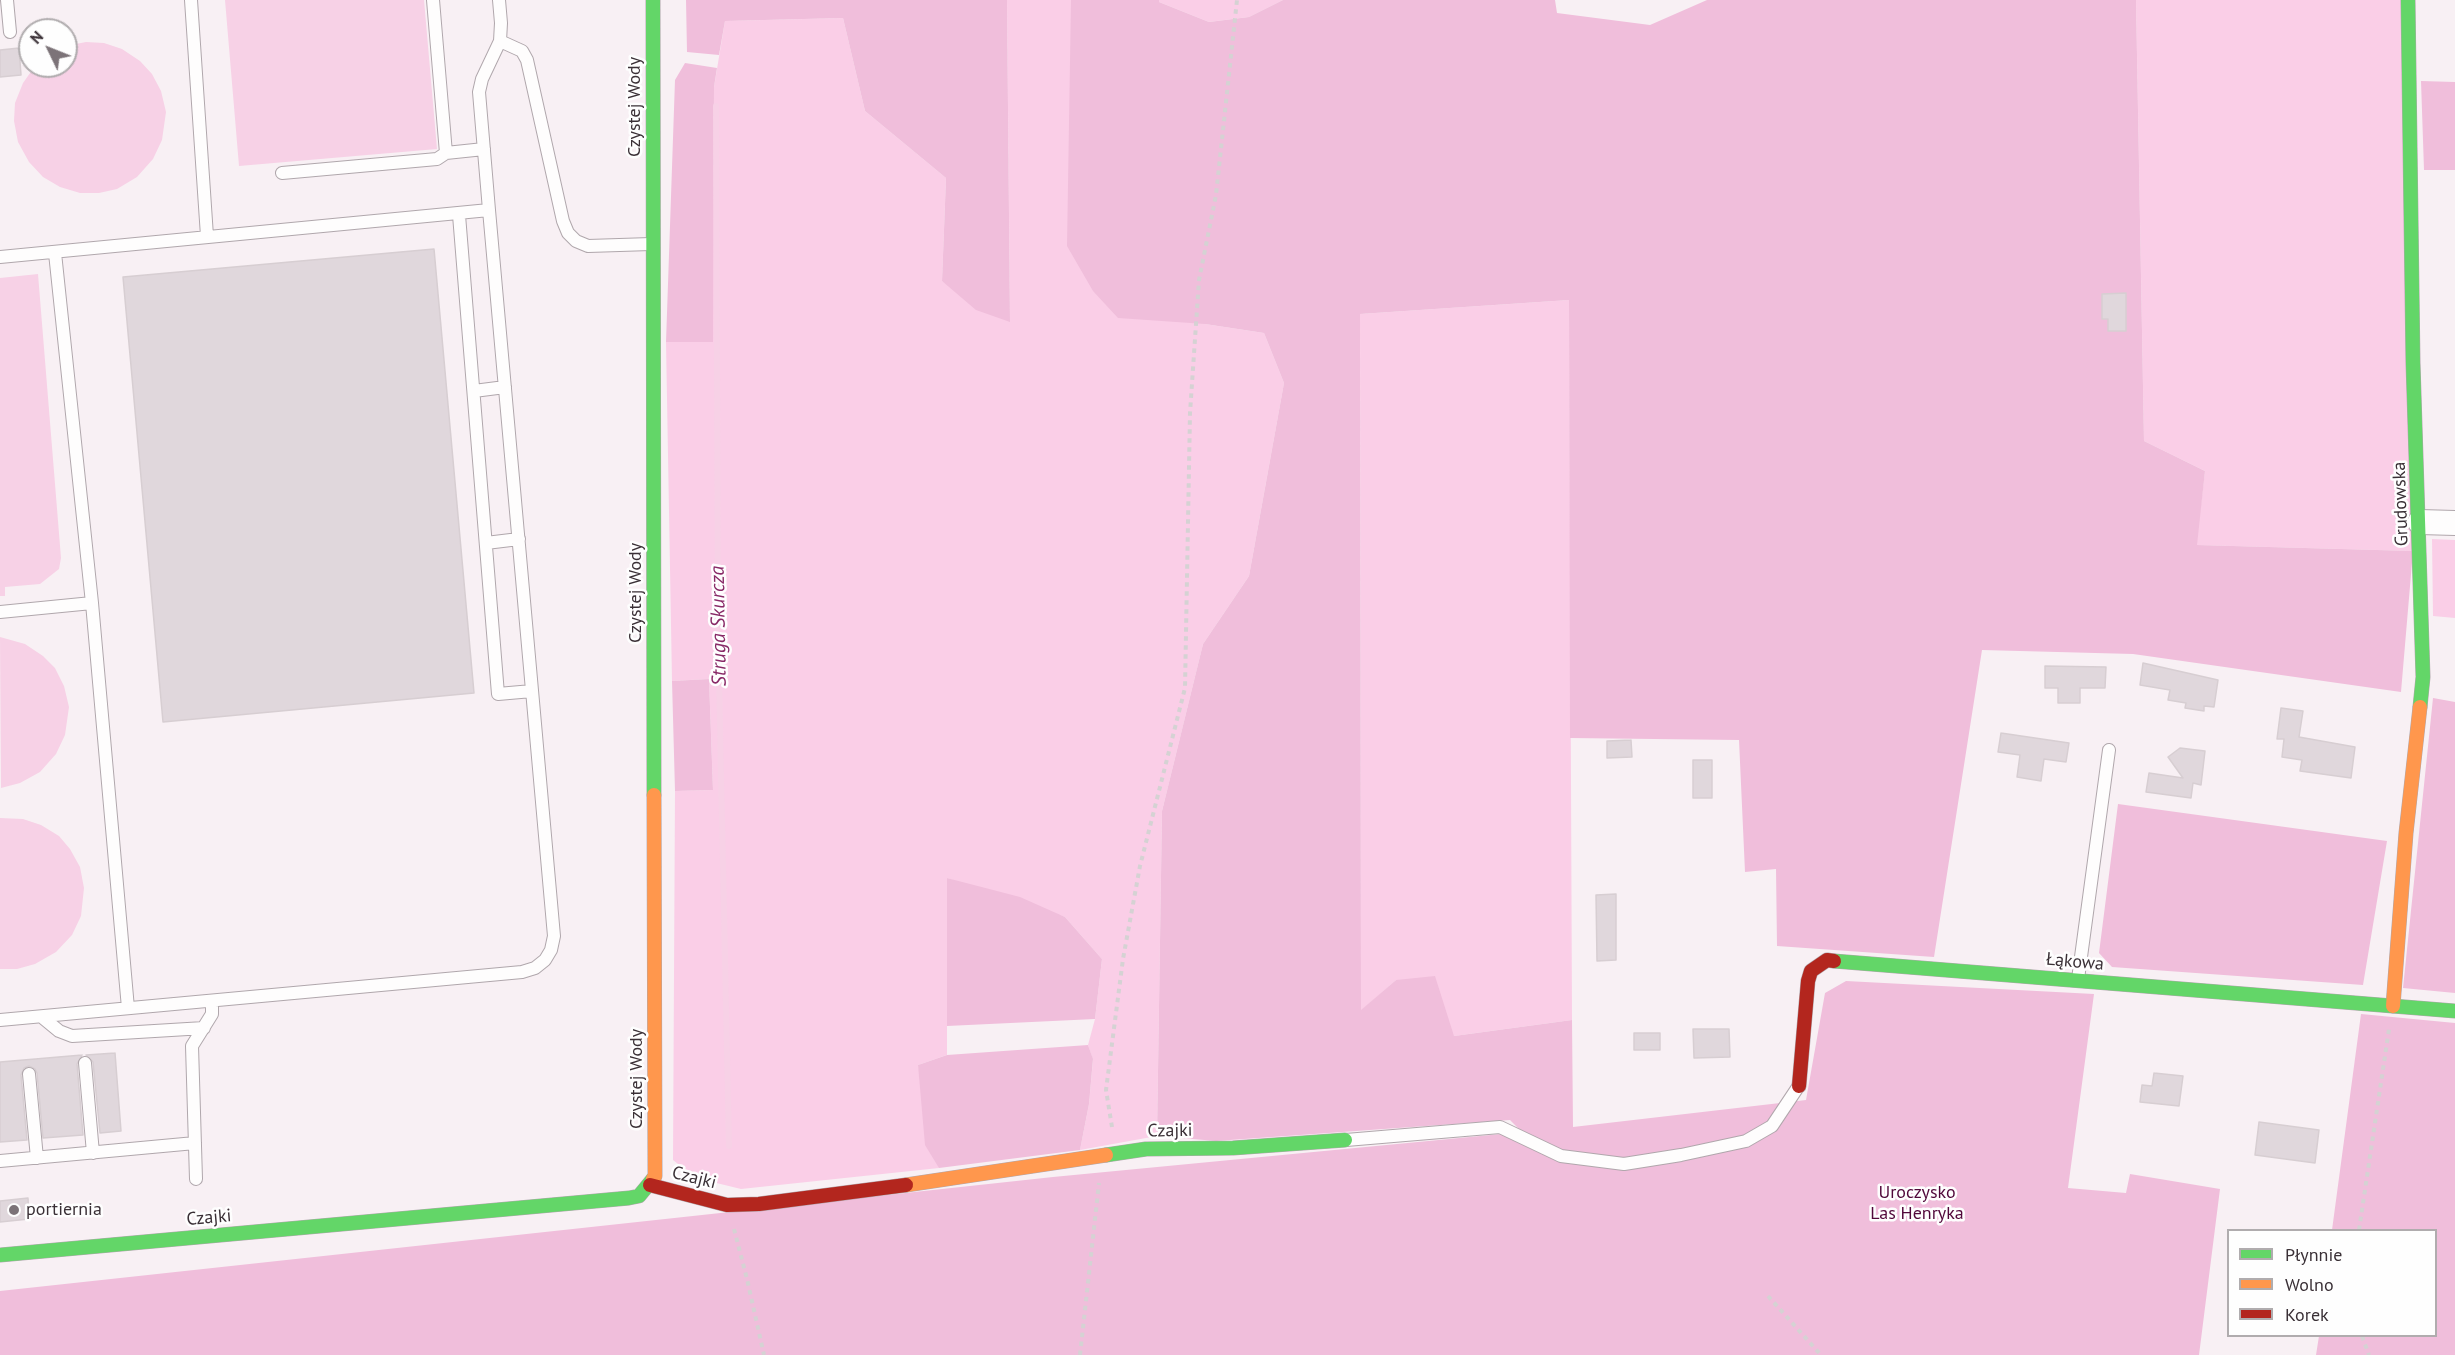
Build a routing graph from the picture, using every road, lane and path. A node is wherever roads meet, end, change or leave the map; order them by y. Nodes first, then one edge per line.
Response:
1 (7, 0) edge
2 (191, 0) edge
3 (433, 0) edge
4 (499, 0) edge
5 (653, 0) edge
6 (1237, 0) edge
7 (2408, 0) edge
8 (10, 32) dead end
9 (500, 41) junction
10 (484, 149) junction
11 (446, 153) junction
12 (282, 173) dead end
13 (489, 210) junction
14 (459, 215) junction
15 (207, 236) junction
16 (652, 244) junction
17 (55, 254) junction
18 (0, 257) edge
19 (505, 387) junction
20 (474, 391) junction
21 (2420, 522) junction
22 (2455, 523) edge
23 (519, 538) junction
24 (486, 543) junction
25 (92, 603) junction
26 (0, 612) edge
27 (532, 691) junction
28 (2109, 750) dead end
29 (2078, 980) junction
30 (212, 1001) junction
31 (2393, 1006) junction
32 (128, 1008) junction
33 (2455, 1011) edge
34 (42, 1017) junction
35 (0, 1020) edge
36 (204, 1028) junction
37 (85, 1063) dead end
38 (29, 1074) dead end
39 (1799, 1086) joint
40 (1346, 1140) joint
41 (195, 1143) junction
42 (93, 1153) junction
43 (1109, 1154) junction
44 (37, 1158) junction
45 (0, 1161) edge
46 (196, 1179) dead end
47 (650, 1185) junction
48 (727, 1205) junction
49 (2359, 1229) edge
50 (0, 1255) edge
51 (1768, 1296) dead end
52 (2363, 1337) edge
53 (764, 1355) edge
54 (1080, 1355) edge
55 (1821, 1355) edge
56 (2369, 1355) edge

1 - 8 lane
2 - 15 lane
3 - 11 lane
4 - 9 lane
5 - 16 street, Czystej Wody
6 - 43 path
7 - 21 street, Grudowska
9 - 10 lane
9 - 16 lane
10 - 11 lane
10 - 13 lane
11 - 12 lane
13 - 14 lane
13 - 19 lane
14 - 15 lane
14 - 20 lane
15 - 17 lane
16 - 47 street, Czystej Wody
17 - 18 lane
17 - 25 lane
19 - 20 lane
19 - 23 lane
20 - 24 lane
21 - 22 street
21 - 31 street, Grudowska
23 - 24 lane
23 - 27 lane
24 - 27 lane
25 - 26 lane
25 - 32 lane
27 - 30 lane
28 - 29 lane
29 - 31 street, Łąkowa
29 - 39 street, Łąkowa
30 - 32 lane
30 - 36 lane
31 - 33 street, Łąkowa
31 - 49 path
32 - 34 lane
34 - 35 lane
34 - 36 lane
36 - 41 lane
37 - 42 lane
38 - 44 lane
39 - 40 lane
40 - 43 street, Czajki
41 - 42 lane
41 - 46 lane
42 - 44 lane
43 - 48 street, Czajki
43 - 54 path
44 - 45 lane
47 - 48 street, Czajki
47 - 50 street, Czajki
48 - 53 path
51 - 55 path
52 - 56 path

